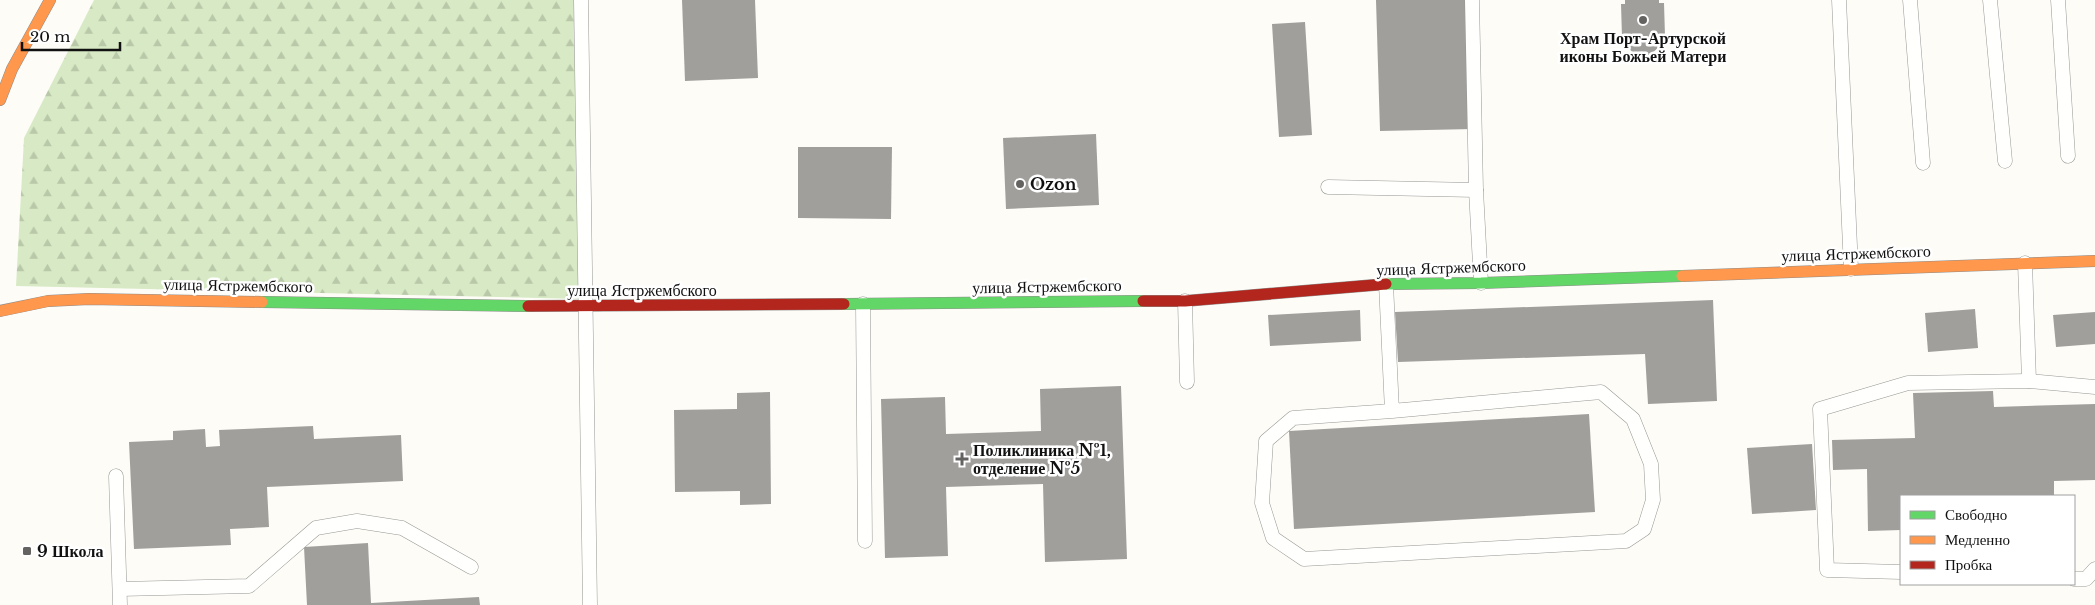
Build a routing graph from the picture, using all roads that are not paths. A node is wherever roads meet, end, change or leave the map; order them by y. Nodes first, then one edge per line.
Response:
1 (50, 0) edge
2 (581, 0) edge
3 (1472, 0) edge
4 (1839, 0) edge
5 (1910, 0) edge
6 (1990, 0) edge
7 (2058, 0) edge
8 (0, 100) edge
9 (2068, 156) dead end
10 (2005, 161) dead end
11 (1923, 163) dead end
12 (1328, 186) dead end
13 (1476, 190) junction
14 (2095, 261) edge
15 (2025, 263) junction
16 (1851, 269) junction
17 (1481, 283) junction
18 (1386, 284) junction
19 (1185, 301) junction
20 (863, 304) junction
21 (586, 307) junction
22 (0, 311) edge
23 (2029, 381) junction
24 (1187, 382) dead end
25 (2095, 387) edge
26 (1392, 411) junction
27 (116, 476) dead end
28 (865, 541) dead end
29 (471, 567) dead end
30 (2095, 569) edge
31 (1900, 572) edge
32 (2075, 579) edge
33 (120, 589) junction
34 (120, 605) edge
35 (590, 605) edge

1 - 8 main road
2 - 21 lane
3 - 13 lane
4 - 16 lane
5 - 11 lane
6 - 10 lane
7 - 9 lane
12 - 13 lane
13 - 17 lane
14 - 15 main road, улица Ястржембского
15 - 16 main road, улица Ястржембского
15 - 23 lane
16 - 17 main road, улица Ястржембского
17 - 18 main road, улица Ястржембского
18 - 19 main road, улица Ястржембского
18 - 26 lane
19 - 20 main road, улица Ястржембского
19 - 24 lane
20 - 21 main road, улица Ястржембского
20 - 28 lane
21 - 22 main road, улица Ястржембского
21 - 35 lane
23 - 25 lane
23 - 31 lane
26 - 26 lane
27 - 33 lane
29 - 33 lane
30 - 32 lane
33 - 34 lane

